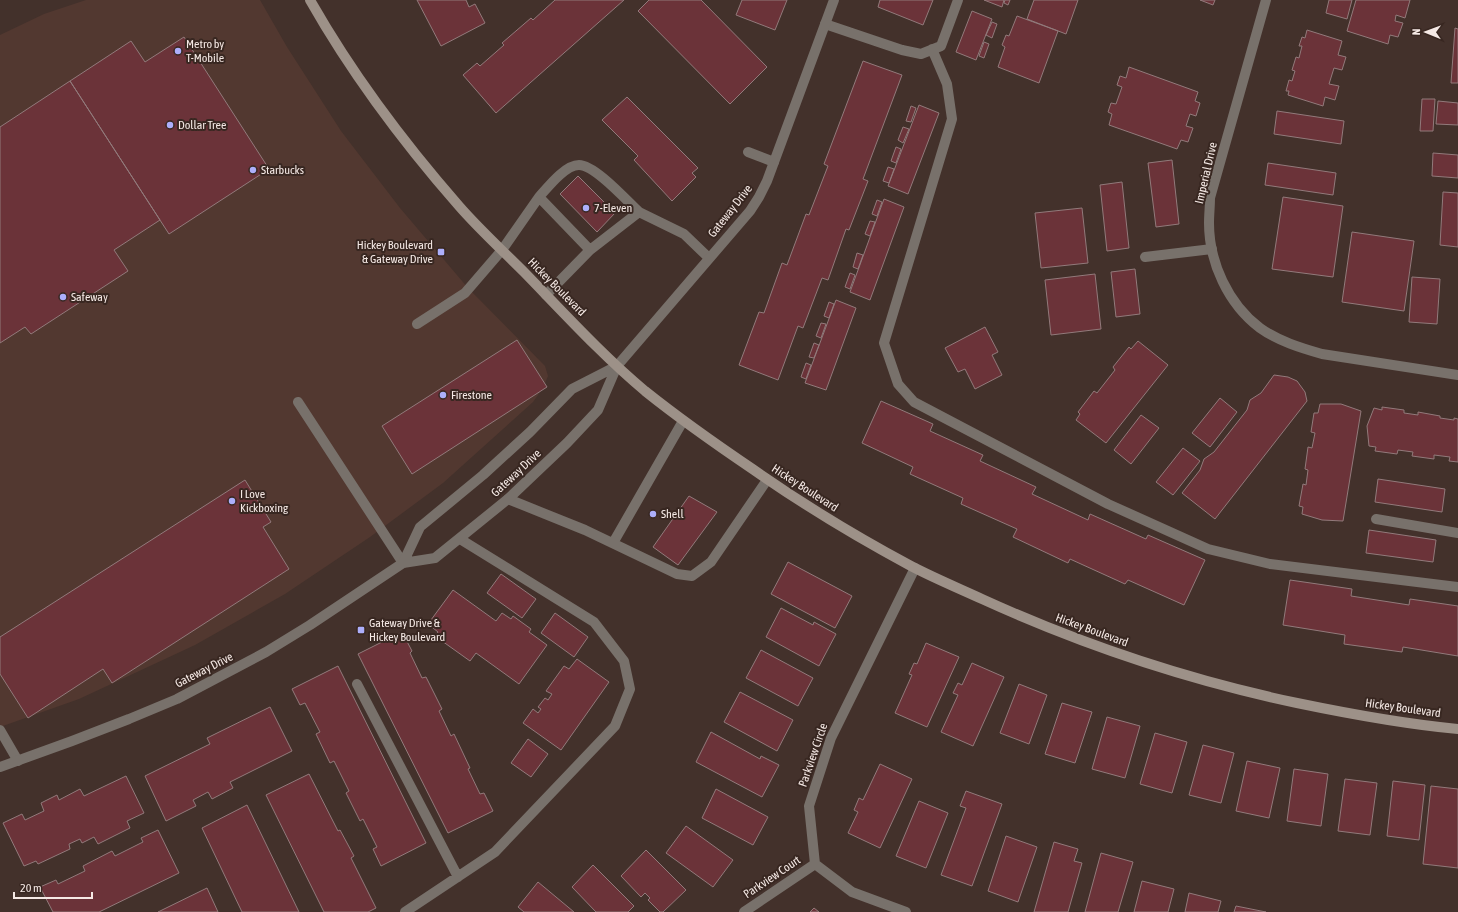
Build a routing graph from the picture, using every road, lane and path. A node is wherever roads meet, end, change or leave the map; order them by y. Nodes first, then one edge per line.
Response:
1 (310, 0) edge
2 (834, 0) edge
3 (958, 0) edge
4 (1266, 0) edge
5 (825, 24) junction
6 (932, 49) junction
7 (748, 152) dead end
8 (774, 162) junction
9 (539, 197) junction
10 (639, 212) junction
11 (1212, 249) junction
12 (502, 250) junction
13 (590, 250) junction
14 (1145, 257) dead end
15 (709, 258) junction
16 (546, 295) junction
17 (417, 324) dead end
18 (617, 366) junction
19 (1458, 375) edge
20 (298, 402) dead end
21 (683, 420) junction
22 (767, 480) junction
23 (508, 499) junction
24 (1376, 519) dead end
25 (1458, 533) edge
26 (460, 539) junction
27 (613, 543) junction
28 (403, 563) junction
29 (915, 568) junction
30 (1458, 587) edge
31 (357, 684) dead end
32 (1458, 728) edge
33 (0, 730) edge
34 (18, 761) junction
35 (0, 767) edge
36 (815, 864) junction
37 (458, 876) junction
38 (405, 912) edge
39 (744, 912) edge
40 (906, 912) edge

1 - 12 main road, Hickey Boulevard
2 - 5 street, Gateway Drive
3 - 6 street
4 - 11 street, Imperial Drive
5 - 6 street
5 - 8 street, Gateway Drive
6 - 30 street
7 - 8 street
8 - 15 street, Gateway Drive
9 - 10 street
9 - 12 street
9 - 13 street
10 - 13 street
10 - 15 street
11 - 14 street
11 - 19 street, Imperial Drive
12 - 16 main road, Hickey Boulevard
12 - 17 street
13 - 16 street
15 - 18 street, Gateway Drive
16 - 18 main road, Hickey Boulevard
18 - 21 main road, Hickey Boulevard
18 - 23 street, Gateway Drive
18 - 28 street, Gateway Drive
20 - 28 street
21 - 22 main road, Hickey Boulevard
21 - 27 street
22 - 27 street
22 - 29 main road, Hickey Boulevard
23 - 26 street, Gateway Drive
23 - 27 street
24 - 25 street
26 - 28 street, Gateway Drive
26 - 37 street
28 - 34 street, Gateway Drive
29 - 32 main road, Hickey Boulevard
29 - 36 street, Parkview Circle
31 - 37 street
33 - 34 street
34 - 35 street, Gateway Drive
36 - 39 street, Parkview Court
36 - 40 street
37 - 38 street

